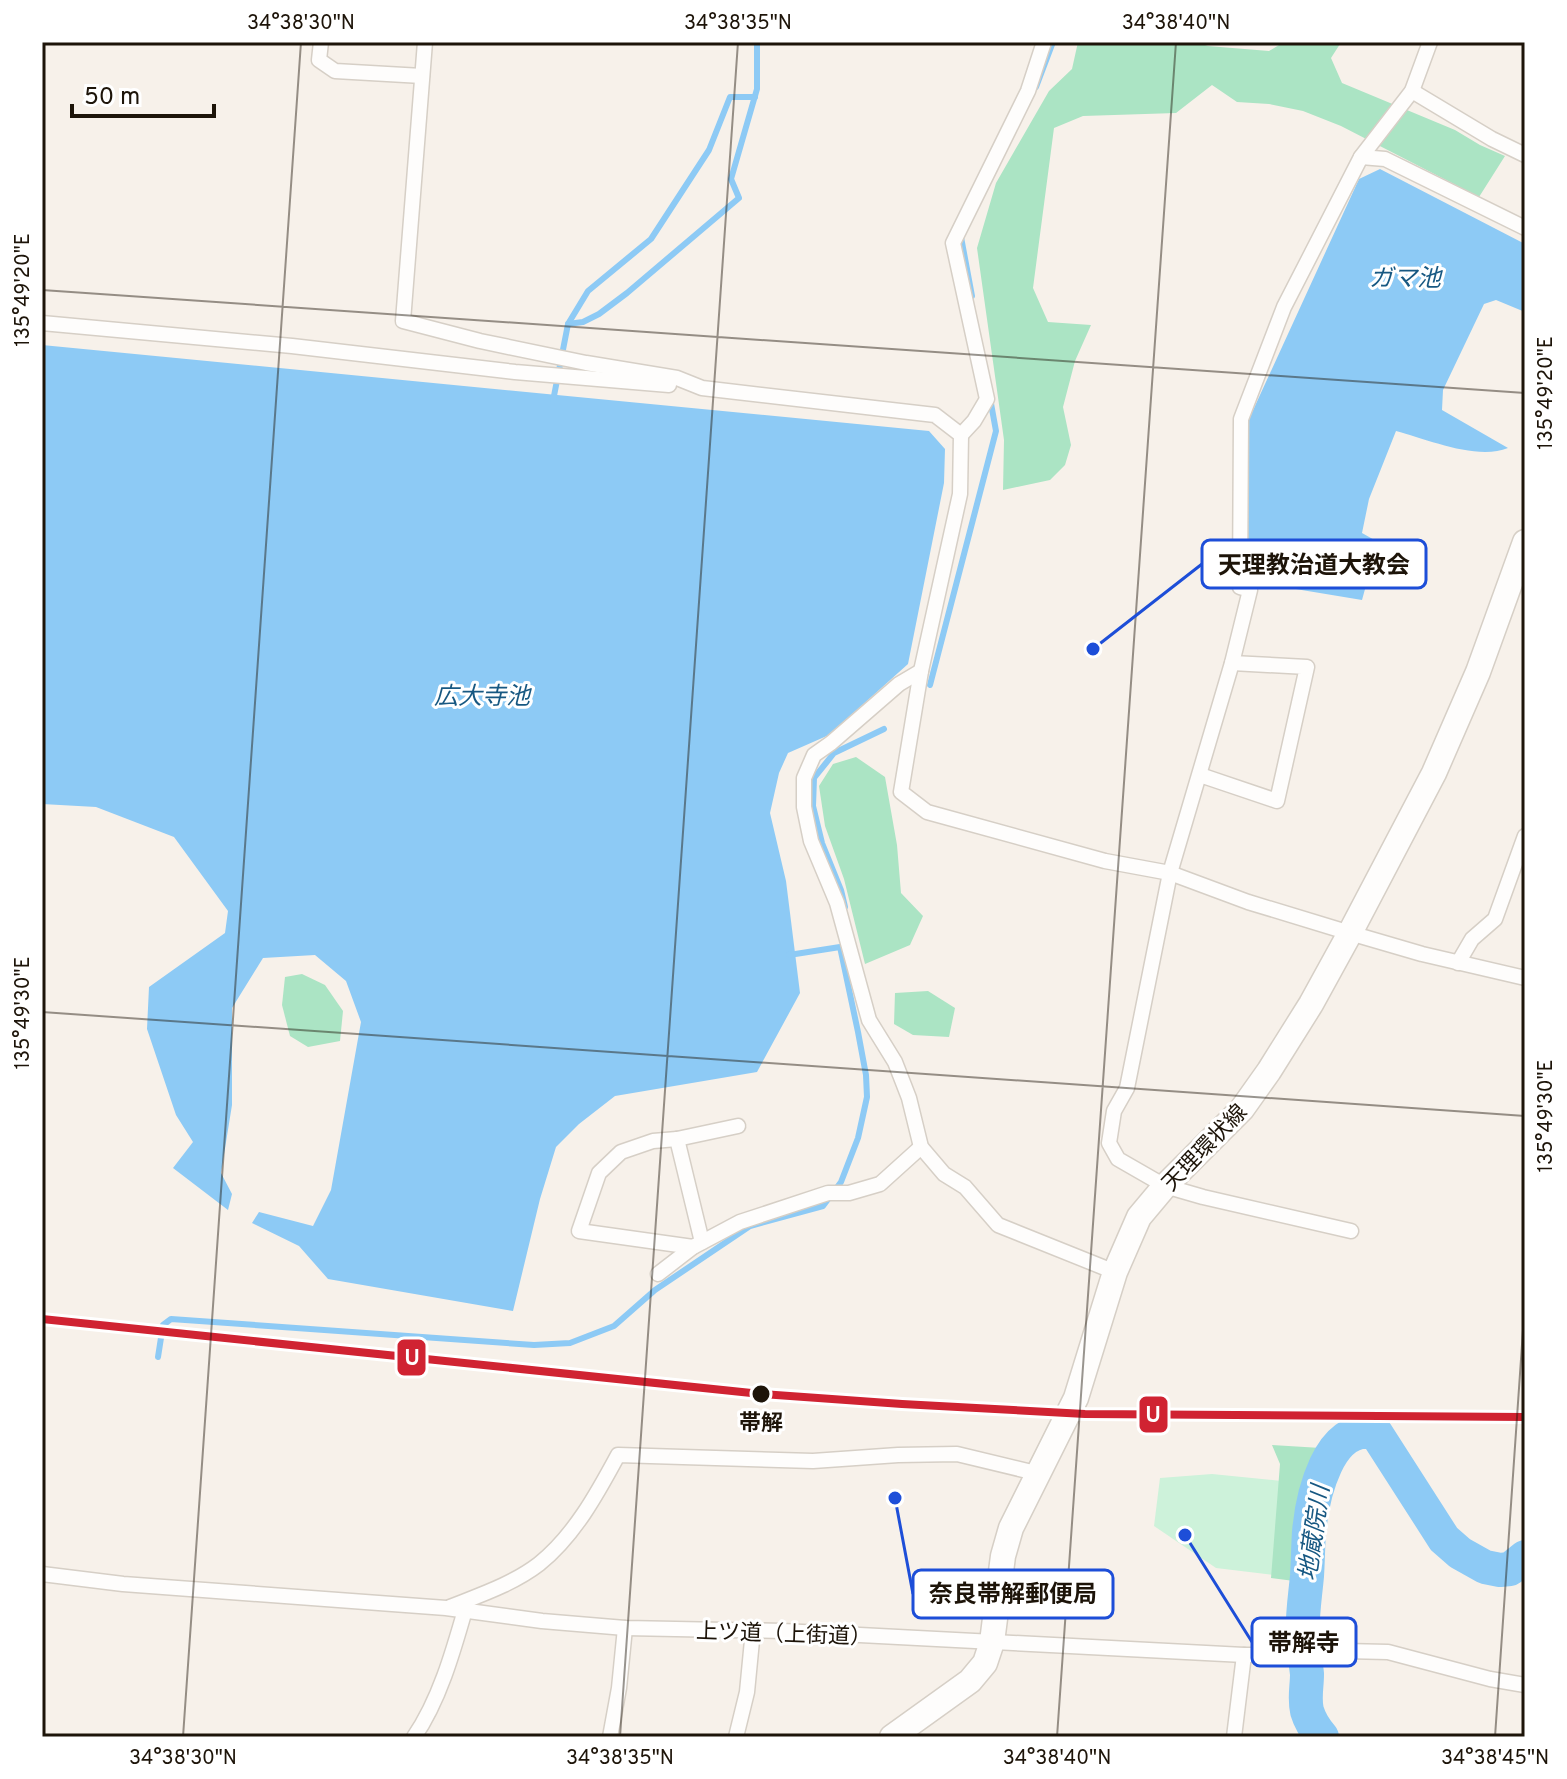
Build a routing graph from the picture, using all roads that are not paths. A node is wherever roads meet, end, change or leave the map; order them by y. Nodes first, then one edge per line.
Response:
1 (321, 42) edge
2 (425, 42) edge
3 (1044, 42) edge
4 (1430, 42) edge
5 (422, 76) junction
6 (1412, 91) junction
7 (1525, 155) edge
8 (1361, 157) junction
9 (1525, 228) edge
10 (42, 323) edge
11 (702, 388) junction
12 (961, 435) junction
13 (1525, 542) edge
14 (1232, 663) junction
15 (921, 671) junction
16 (1200, 775) junction
17 (1525, 836) edge
18 (1170, 873) junction
19 (1350, 933) junction
20 (1458, 963) junction
21 (1525, 978) edge
22 (738, 1126) dead end
23 (677, 1139) junction
24 (921, 1147) junction
25 (1165, 1186) junction
26 (1351, 1231) dead end
27 (698, 1244) junction
28 (1115, 1272) junction
29 (658, 1274) dead end
30 (1036, 1473) junction
31 (42, 1574) edge
32 (446, 1608) junction
33 (465, 1610) junction
34 (625, 1628) junction
35 (753, 1630) junction
36 (992, 1642) junction
37 (1244, 1655) junction
38 (1525, 1685) edge
39 (414, 1737) edge
40 (610, 1737) edge
41 (736, 1737) edge
42 (892, 1737) edge
43 (1234, 1737) edge

1 - 5 street
2 - 5 street
3 - 12 street
4 - 6 street
5 - 11 street
6 - 7 street
6 - 8 street
8 - 9 street
8 - 14 street
10 - 11 street
11 - 12 street
12 - 15 street
13 - 19 main road, 天理環状線
14 - 16 street
14 - 16 street
15 - 18 street
15 - 24 street
16 - 18 street
17 - 20 street
18 - 19 street
18 - 25 street
19 - 20 street
19 - 25 main road, 天理環状線
20 - 21 street
22 - 23 street
23 - 27 street
23 - 27 street
24 - 27 street
24 - 28 street
25 - 26 street
25 - 28 main road, 天理環状線
27 - 29 street
28 - 30 main road, 天理環状線
30 - 32 street
30 - 36 main road, 天理環状線
31 - 32 street, 上ツ道（上街道）
32 - 33 street, 上ツ道（上街道）
33 - 34 street, 上ツ道（上街道）
33 - 39 street
34 - 35 street, 上ツ道（上街道）
34 - 40 street
35 - 36 street, 上ツ道（上街道）
35 - 41 street
36 - 37 street, 上ツ道（上街道）
36 - 42 main road, 天理環状線
37 - 38 street, 上ツ道（上街道）
37 - 43 street

